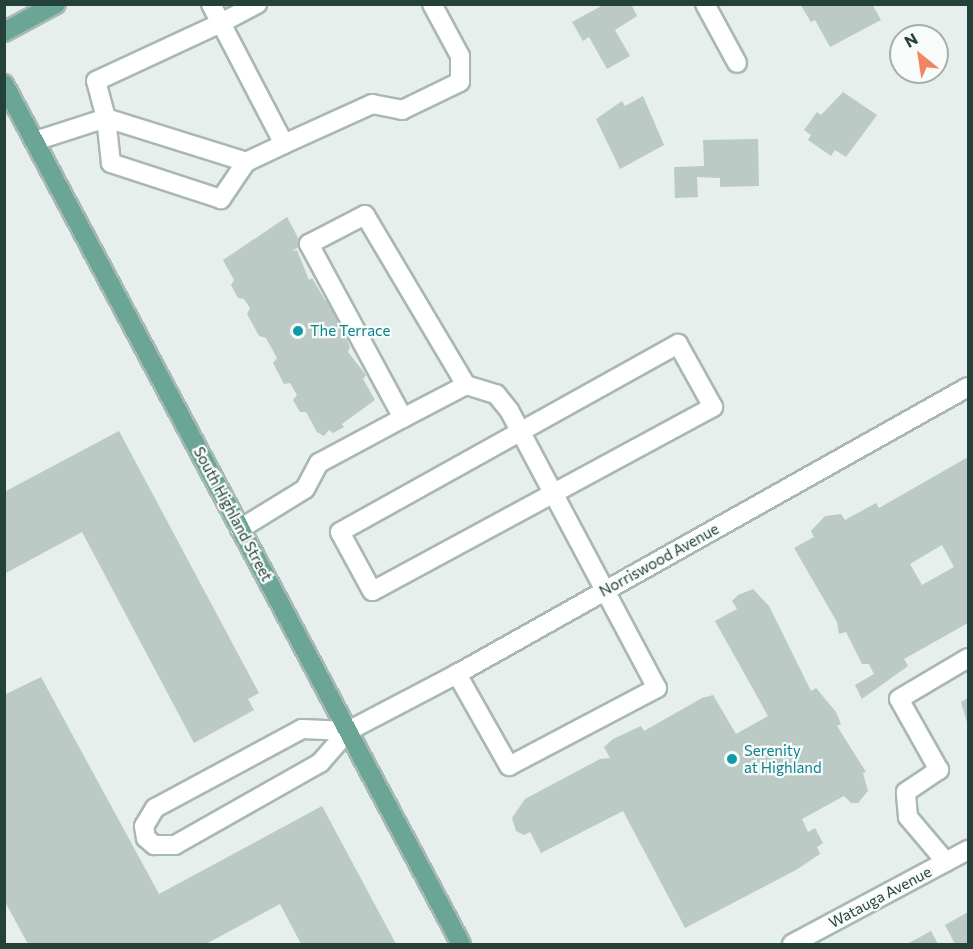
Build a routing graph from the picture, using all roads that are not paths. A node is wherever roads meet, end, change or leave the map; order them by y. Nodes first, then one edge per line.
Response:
1 (56, 4) edge
2 (211, 4) edge
3 (257, 4) edge
4 (432, 4) edge
5 (705, 4) edge
6 (221, 23) junction
7 (4, 32) edge
8 (737, 63) dead end
9 (4, 84) edge
10 (106, 118) junction
11 (35, 141) junction
12 (284, 144) junction
13 (246, 162) junction
14 (466, 385) junction
15 (969, 387) edge
16 (403, 418) junction
17 (520, 432) junction
18 (553, 493) junction
19 (240, 529) junction
20 (605, 590) junction
21 (969, 658) edge
22 (457, 674) junction
23 (348, 731) junction
24 (969, 850) edge
25 (946, 862) junction
26 (461, 945) edge
27 (792, 945) edge

1 - 7 main road
2 - 6 street
3 - 6 street
4 - 12 street
5 - 8 street
6 - 10 street
6 - 12 street
9 - 11 main road, South Highland Street
10 - 11 street
10 - 13 street
10 - 13 street
11 - 19 main road, South Highland Street
12 - 13 street
14 - 16 street
14 - 16 street
14 - 17 street
15 - 20 street, Norriswood Avenue
16 - 19 street
17 - 18 street
17 - 18 street
17 - 18 street
18 - 20 street
19 - 23 main road, South Highland Street
20 - 22 street, Norriswood Avenue
20 - 22 street
21 - 25 street
22 - 23 street, Norriswood Avenue
23 - 23 street
23 - 26 main road, South Highland Street
24 - 25 street, Watauga Avenue
25 - 27 street, Watauga Avenue

